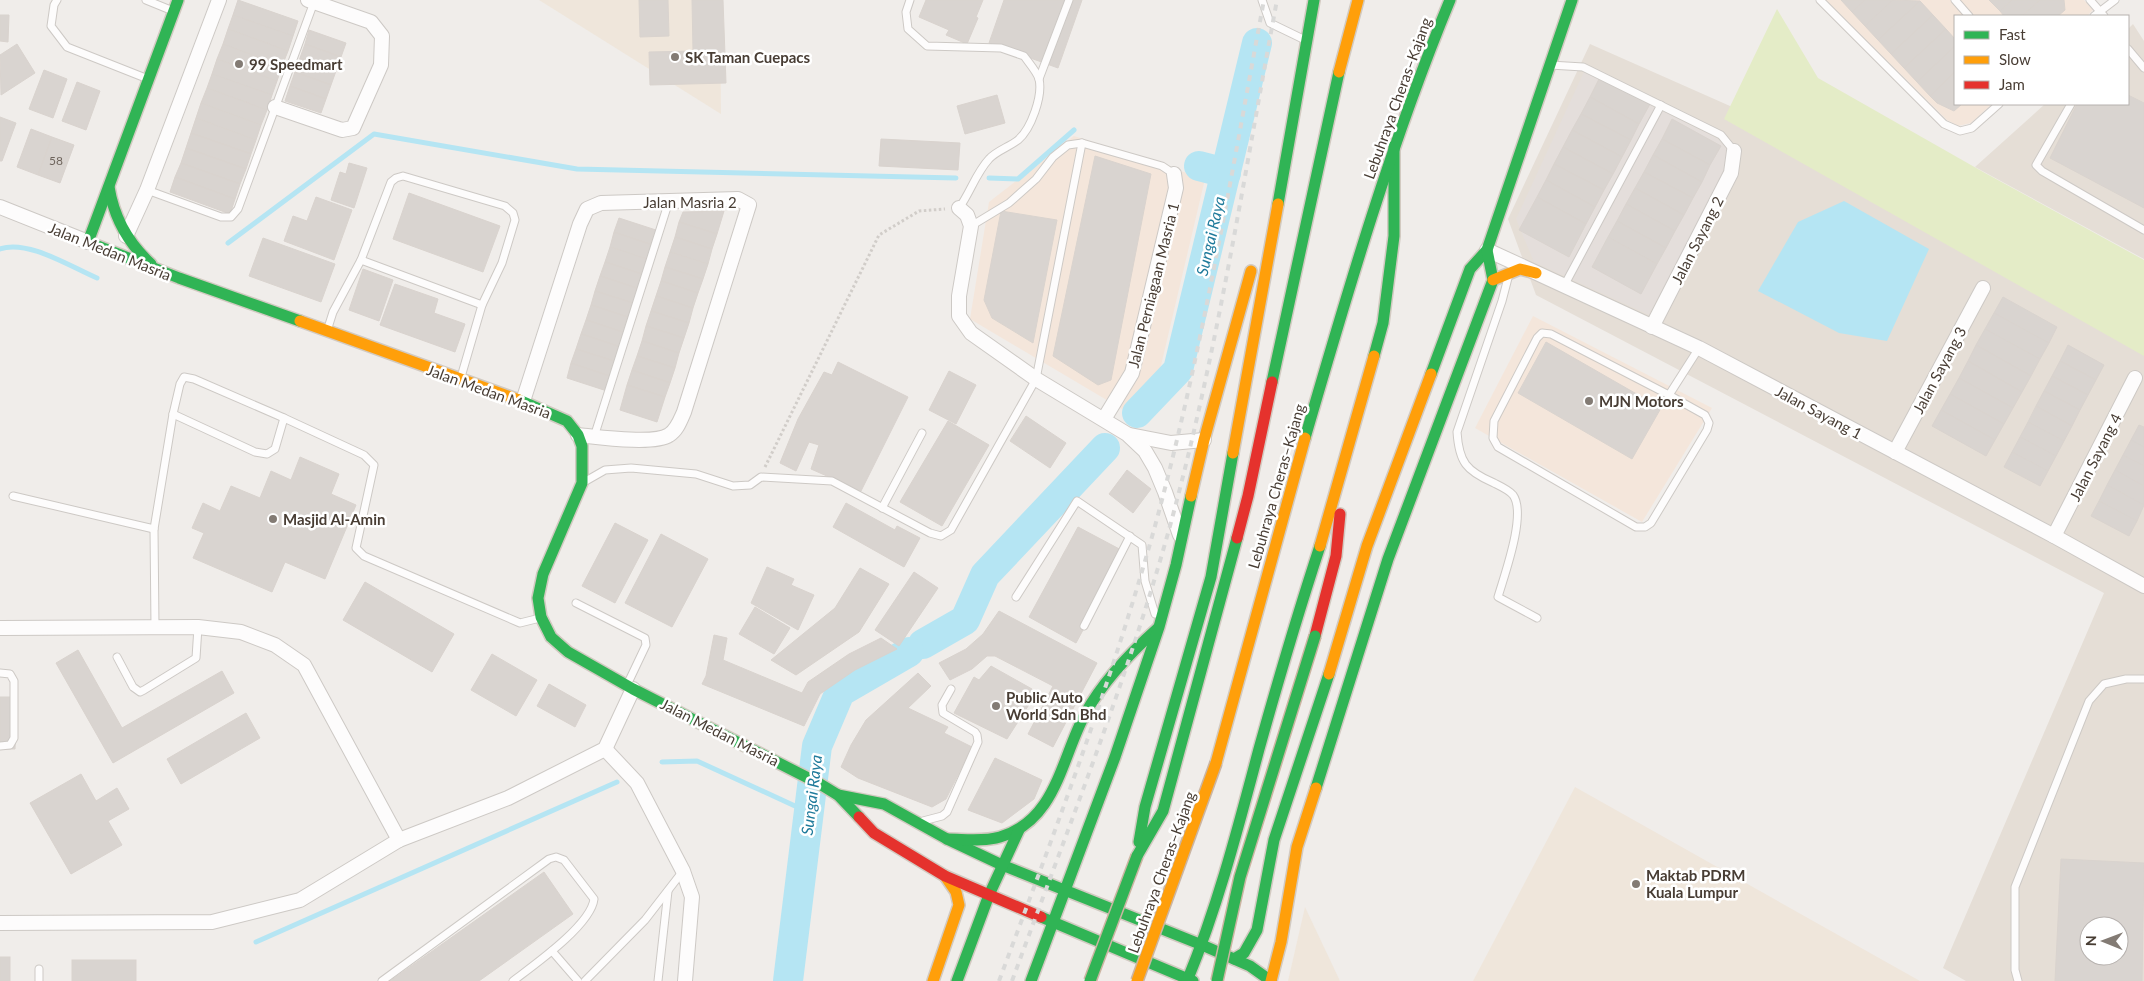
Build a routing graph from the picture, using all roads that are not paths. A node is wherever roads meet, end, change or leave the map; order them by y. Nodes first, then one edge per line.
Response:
1 (57, 0) edge
2 (146, 0) edge
3 (219, 0) edge
4 (910, 0) edge
5 (1069, 0) edge
6 (1262, 0) edge
7 (1314, 0) edge
8 (1358, 0) edge
9 (1450, 0) edge
10 (1572, 0) edge
11 (1820, 0) edge
12 (1954, 0) edge
13 (2090, 0) edge
14 (2115, 0) edge
15 (311, 1) edge
16 (176, 6) edge
17 (2099, 14) edge
18 (1968, 15) edge
19 (1306, 41) junction
20 (2129, 50) edge
21 (1550, 65) junction
22 (2144, 68) edge
23 (1039, 79) junction
24 (148, 80) junction
25 (1661, 105) junction
26 (1998, 105) edge
27 (2071, 105) edge
28 (275, 107) junction
29 (1082, 142) junction
30 (1394, 146) junction
31 (1734, 151) joint
32 (1174, 174) joint
33 (109, 186) junction
34 (146, 190) junction
35 (669, 201) junction
36 (0, 208) edge
37 (959, 208) joint
38 (971, 226) junction
39 (1272, 227) junction
40 (2144, 230) edge
41 (126, 236) junction
42 (88, 242) junction
43 (1487, 250) junction
44 (361, 260) junction
45 (157, 270) junction
46 (1509, 272) junction
47 (1536, 273) junction
48 (1493, 280) junction
49 (1564, 286) junction
50 (1983, 288) dead end
51 (482, 305) junction
52 (1652, 327) junction
53 (327, 332) junction
54 (1699, 348) junction
55 (2135, 378) dead end
56 (1036, 379) junction
57 (460, 380) junction
58 (1669, 395) junction
59 (523, 401) junction
60 (173, 414) junction
61 (284, 418) junction
62 (1104, 419) junction
63 (922, 433) dead end
64 (1127, 434) junction
65 (578, 435) junction
66 (594, 437) junction
67 (1204, 440) junction
68 (1895, 452) junction
69 (1346, 457) junction
70 (582, 483) junction
71 (13, 496) dead end
72 (882, 508) junction
73 (154, 529) junction
74 (1130, 536) junction
75 (2054, 536) junction
76 (1182, 540) junction
77 (2144, 586) edge
78 (1016, 597) dead end
79 (576, 603) dead end
80 (541, 617) junction
81 (1537, 618) dead end
82 (1084, 626) dead end
83 (1159, 626) junction
84 (155, 627) junction
85 (198, 627) junction
86 (0, 628) edge
87 (117, 657) dead end
88 (0, 673) edge
89 (2144, 679) edge
90 (630, 687) junction
91 (951, 689) dead end
92 (0, 746) edge
93 (605, 749) junction
94 (838, 795) junction
95 (918, 823) junction
96 (1019, 830) junction
97 (947, 839) junction
98 (399, 840) junction
99 (1137, 856) junction
100 (1002, 865) junction
101 (683, 871) junction
102 (945, 876) junction
103 (668, 890) junction
104 (1066, 890) junction
105 (989, 895) junction
106 (0, 923) edge
107 (1054, 924) junction
108 (1202, 945) junction
109 (552, 950) junction
110 (1234, 959) junction
111 (39, 969) dead end
112 (1190, 980) edge
113 (39, 981) edge
114 (382, 981) edge
115 (513, 981) edge
116 (578, 981) edge
117 (585, 981) edge
118 (658, 981) edge
119 (685, 981) edge
120 (933, 981) edge
121 (957, 981) edge
122 (1031, 981) edge
123 (1090, 981) edge
124 (1137, 981) edge
125 (1217, 981) edge
126 (1271, 981) edge
127 (2018, 981) edge

1 - 24 lane
2 - 16 lane
3 - 34 street
4 - 23 lane
5 - 23 lane
6 - 19 lane
7 - 19 main road
8 - 99 main road
9 - 30 main road, Lebuhraya Cheras–Kajang
10 - 21 main road
11 - 26 lane
12 - 18 lane
13 - 17 lane
14 - 17 lane
15 - 28 lane
15 - 28 street
16 - 24 main road
19 - 39 main road
20 - 22 lane
21 - 25 lane
21 - 43 main road
23 - 37 lane
24 - 33 main road
25 - 31 lane
25 - 49 lane
27 - 40 lane
28 - 34 lane
29 - 32 lane
29 - 38 lane
29 - 56 lane
30 - 69 main road
30 - 124 main road, Lebuhraya Cheras–Kajang, bridge
31 - 52 street, Jalan Sayang 2
32 - 62 street, Jalan Perniagaan Masria 1
33 - 41 main road
33 - 42 main road
34 - 41 street
35 - 59 street, Jalan Masria 2
35 - 66 lane
35 - 66 street, Jalan Masria 2
36 - 42 street, Jalan Medan Masria
37 - 38 street
38 - 56 street
39 - 67 main road
39 - 99 main road
41 - 45 main road
42 - 45 main road, Jalan Medan Masria
43 - 47 street, Jalan Sayang 1
43 - 48 main road
43 - 110 main road
44 - 51 lane
44 - 51 lane
44 - 53 lane
45 - 53 main road, Jalan Medan Masria
46 - 47 main road
46 - 48 main road
46 - 81 lane
47 - 49 street, Jalan Sayang 1
48 - 126 main road
49 - 52 street, Jalan Sayang 1
50 - 68 street, Jalan Sayang 3
51 - 57 lane
52 - 54 street, Jalan Sayang 1
53 - 57 main road, Jalan Medan Masria
54 - 58 lane
54 - 68 street, Jalan Sayang 1
55 - 75 street, Jalan Sayang 4
56 - 62 street
56 - 72 lane
57 - 59 main road, Jalan Medan Masria
58 - 58 lane
59 - 65 main road, Jalan Medan Masria
60 - 61 lane
60 - 61 lane
60 - 73 lane
61 - 80 lane
62 - 64 street
63 - 72 lane
64 - 67 street
64 - 76 street
65 - 66 street, Jalan Masria 2
65 - 70 main road, Jalan Medan Masria
67 - 76 main road
68 - 75 street, Jalan Sayang 1
69 - 108 main road
69 - 125 main road, bridge
70 - 72 lane
70 - 80 main road, Jalan Medan Masria
71 - 73 lane
73 - 84 lane
74 - 78 lane
74 - 82 lane
74 - 83 lane
75 - 77 street, Jalan Sayang 1
76 - 83 main road
79 - 90 lane
80 - 90 main road, Jalan Medan Masria
83 - 96 main road
83 - 104 main road
84 - 85 street
84 - 86 street
85 - 87 lane
85 - 98 street
88 - 92 lane
89 - 127 lane
90 - 93 street
90 - 94 main road, Jalan Medan Masria
91 - 95 lane
93 - 98 street
93 - 101 street
94 - 95 main road, Jalan Medan Masria
94 - 102 main road, Jalan Medan Masria
95 - 97 main road, Jalan Medan Masria
96 - 97 main road
96 - 100 main road
97 - 100 main road, Jalan Medan Masria
98 - 106 street
99 - 123 main road, Lebuhraya Cheras–Kajang, bridge
100 - 104 main road, Jalan Medan Masria
100 - 105 main road
101 - 103 lane
101 - 119 street
102 - 105 main road, Jalan Medan Masria
102 - 120 main road
103 - 117 lane
103 - 118 lane
104 - 107 main road
104 - 108 main road, Jalan Medan Masria
105 - 107 main road, Jalan Medan Masria
105 - 121 main road
107 - 112 main road, Jalan Medan Masria
107 - 122 main road
108 - 110 main road, Jalan Medan Masria
108 - 112 main road
109 - 114 lane
109 - 115 lane
109 - 116 lane
110 - 126 main road, Jalan Medan Masria
111 - 113 lane

